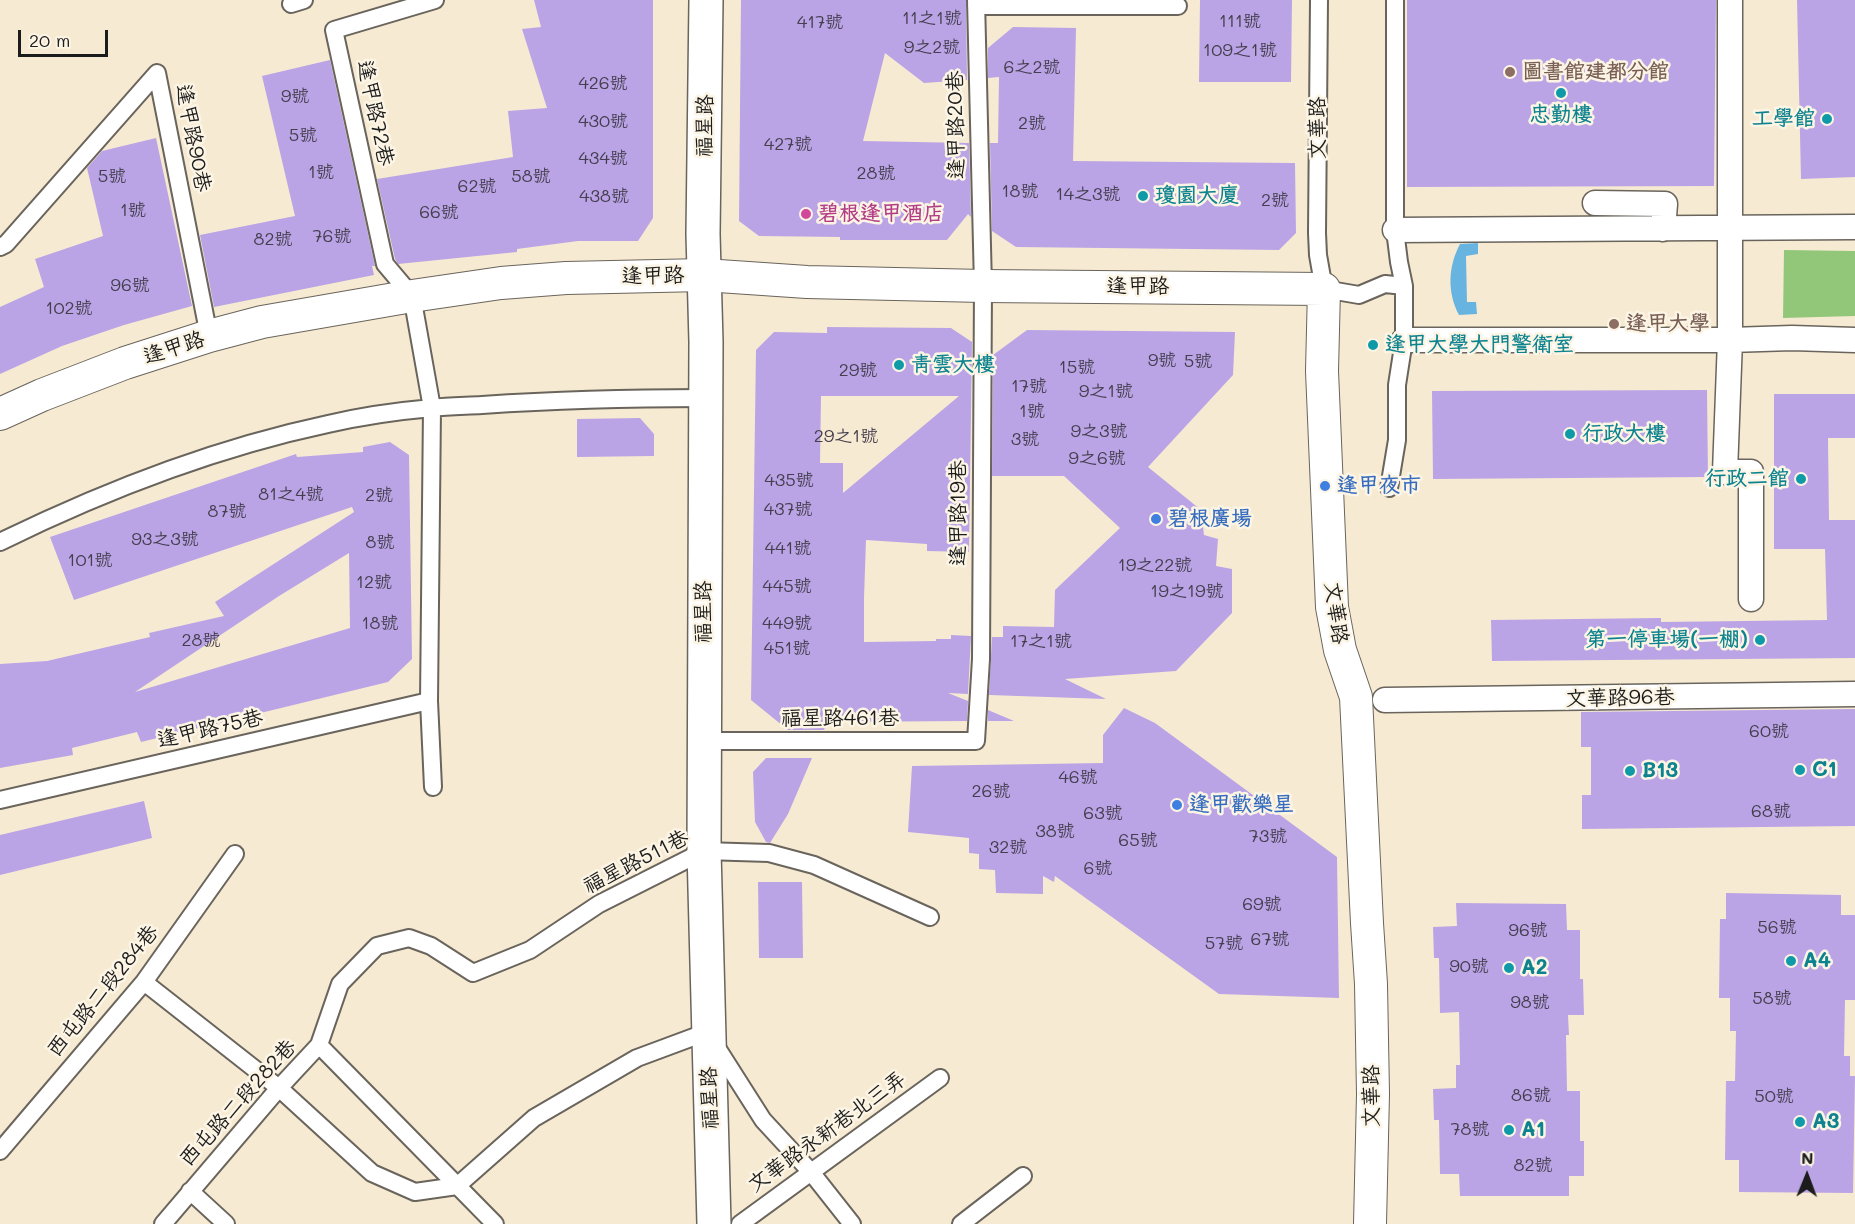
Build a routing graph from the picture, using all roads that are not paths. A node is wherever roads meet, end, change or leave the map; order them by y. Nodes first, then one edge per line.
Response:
1 (432, 0) edge
2 (706, 0) edge
3 (1318, 0) edge
4 (1395, 0) edge
5 (1731, 0) edge
6 (976, 3) edge
7 (1178, 6) dead end
8 (1595, 203) dead end
9 (1731, 227) junction
10 (1855, 227) edge
11 (1663, 229) junction
12 (1395, 230) junction
13 (0, 247) edge
14 (704, 275) junction
15 (983, 286) junction
16 (1404, 286) junction
17 (1324, 289) junction
18 (412, 296) junction
19 (208, 336) junction
20 (1404, 340) junction
21 (1730, 340) junction
22 (1855, 340) edge
23 (704, 398) junction
24 (432, 408) junction
25 (0, 414) edge
26 (1389, 488) dead end
27 (0, 542) edge
28 (1751, 599) dead end
29 (1855, 694) edge
30 (1385, 700) dead end
31 (429, 701) junction
32 (704, 741) junction
33 (976, 741) joint
34 (432, 787) dead end
35 (0, 800) edge
36 (704, 851) junction
37 (235, 854) dead end
38 (930, 917) dead end
39 (473, 973) joint
40 (144, 982) junction
41 (707, 1032) junction
42 (319, 1045) junction
43 (940, 1078) dead end
44 (279, 1088) junction
45 (0, 1151) edge
46 (811, 1172) junction
47 (1023, 1176) dead end
48 (457, 1186) junction
49 (190, 1191) junction
50 (162, 1224) edge
51 (226, 1224) edge
52 (495, 1224) edge
53 (714, 1224) edge
54 (740, 1224) edge
55 (852, 1224) edge
56 (961, 1224) edge
57 (1370, 1224) edge

1 - 18 lane, 逢甲路72巷
2 - 14 street, 福星路
3 - 17 lane, 文華路
4 - 12 lane
5 - 9 street
6 - 7 lane
6 - 15 lane, 逢甲路20巷
8 - 11 street
9 - 10 street
9 - 11 street
9 - 21 street
11 - 12 street
12 - 16 lane
13 - 19 lane, 逢甲路90巷
14 - 15 street, 逢甲路
14 - 18 street, 逢甲路
14 - 23 street, 福星路
15 - 17 street, 逢甲路
15 - 33 lane, 逢甲路19巷
16 - 17 lane
16 - 20 lane
17 - 57 street, 文華路
18 - 19 street, 逢甲路
18 - 24 lane
19 - 25 street, 逢甲路
20 - 21 street
20 - 26 lane
21 - 22 street
21 - 28 street
23 - 24 lane
23 - 32 street, 福星路
24 - 27 lane
24 - 31 lane
29 - 30 street, 文華路96巷
31 - 34 lane
31 - 35 lane, 逢甲路75巷
32 - 33 lane, 福星路461巷
32 - 36 street, 福星路
36 - 38 lane, 福星路511巷
36 - 39 lane, 福星路511巷
36 - 41 street, 福星路
37 - 40 lane, 西屯路二段284巷
39 - 42 lane, 西屯路二段282巷
40 - 44 lane
40 - 45 lane, 西屯路二段284巷
41 - 46 lane
41 - 48 lane
41 - 53 street, 福星路
42 - 44 lane, 西屯路二段282巷
42 - 48 lane
43 - 46 lane, 文華路永新巷北三弄
44 - 48 lane
44 - 49 lane, 西屯路二段282巷
46 - 54 lane, 文華路永新巷北三弄
46 - 55 lane
47 - 56 lane
48 - 52 lane
49 - 50 lane, 西屯路二段282巷
49 - 51 lane

